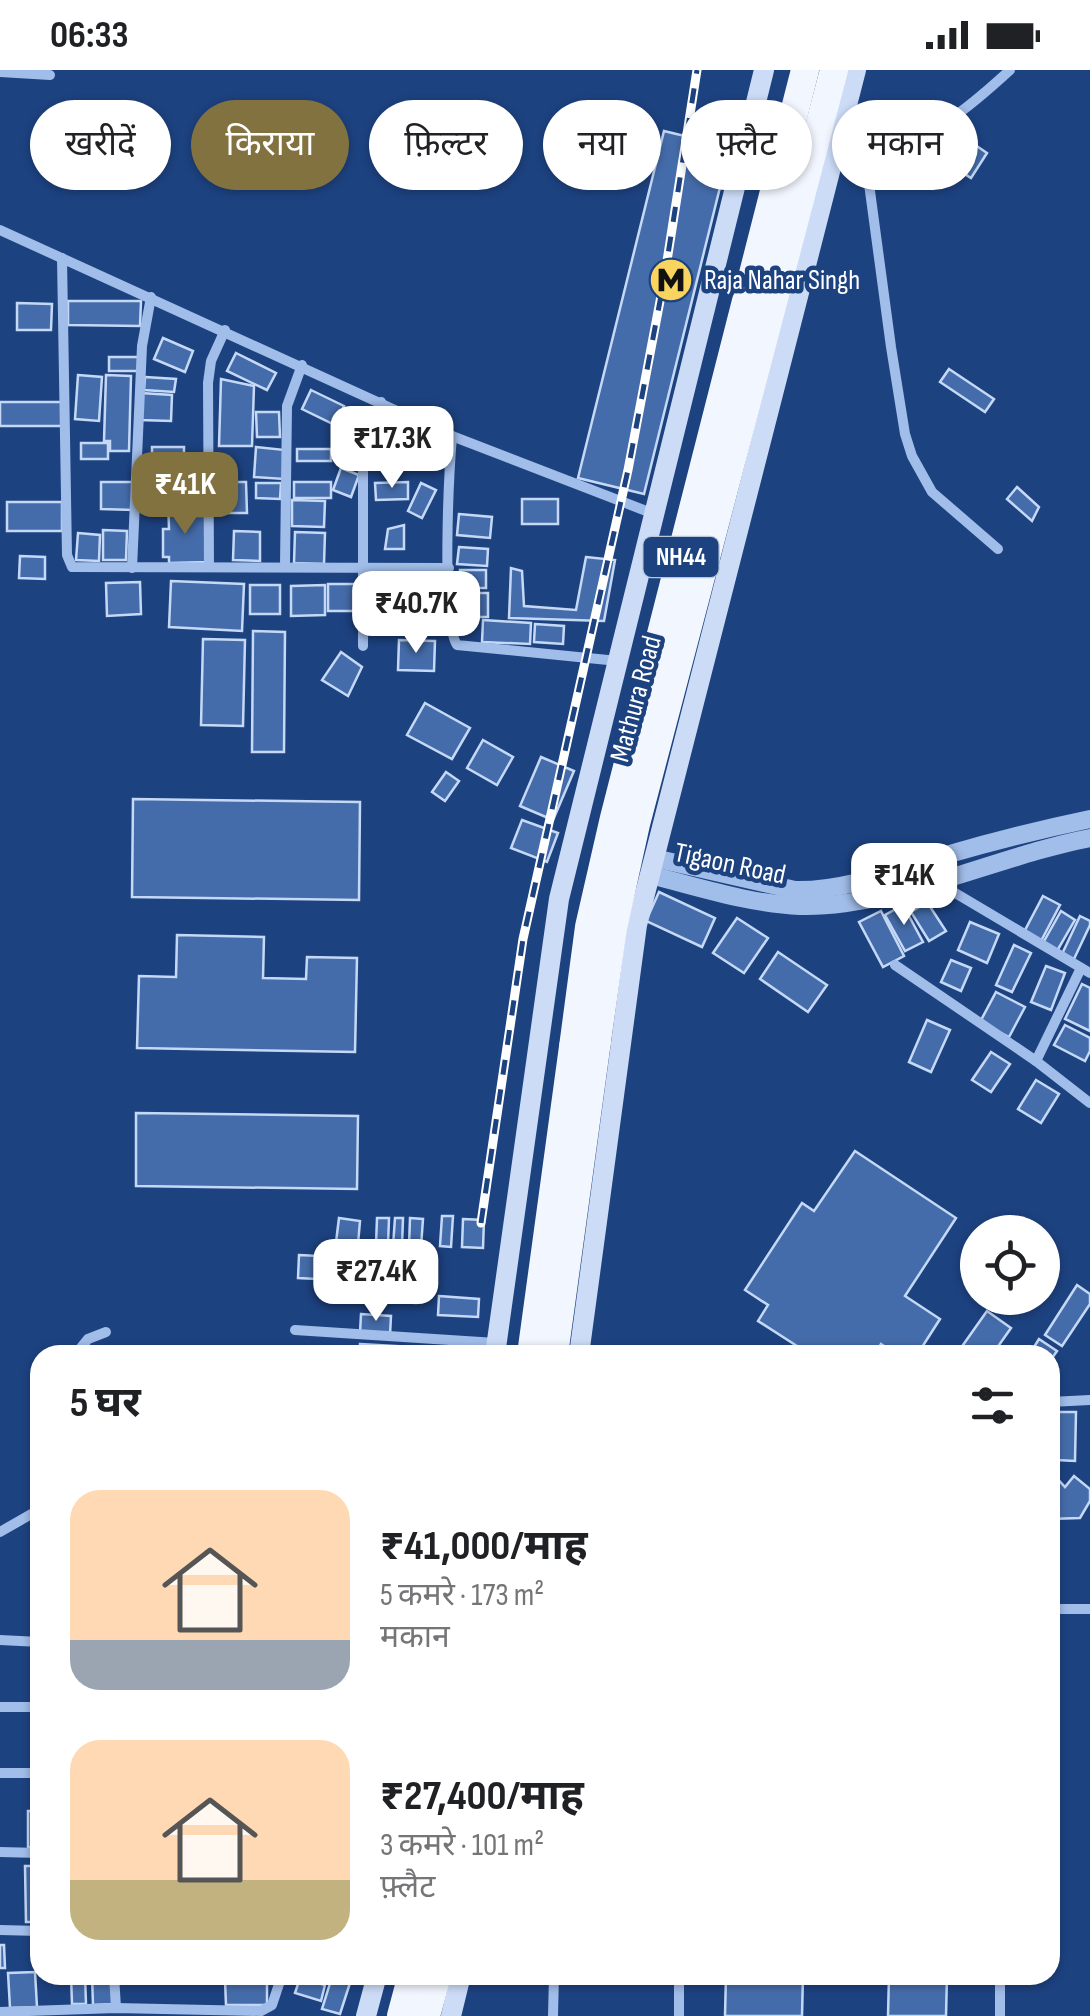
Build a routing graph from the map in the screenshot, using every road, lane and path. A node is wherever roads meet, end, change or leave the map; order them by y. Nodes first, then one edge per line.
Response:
1 (764, 70) edge
2 (805, 70) edge
3 (834, 70) edge
4 (856, 70) edge
5 (1010, 70) edge
6 (4, 71) edge
7 (50, 75) dead end
8 (757, 100) edge
9 (849, 100) edge
10 (975, 100) edge
11 (832, 173) edge
12 (735, 190) edge
13 (870, 190) edge
14 (0, 230) edge
15 (62, 258) junction
16 (151, 297) junction
17 (225, 330) junction
18 (302, 365) junction
19 (381, 402) junction
20 (452, 436) junction
21 (654, 514) junction
22 (998, 549) dead end
23 (286, 566) junction
24 (364, 566) junction
25 (209, 567) junction
26 (132, 568) junction
27 (449, 568) junction
28 (363, 646) dead end
29 (618, 662) junction
30 (1090, 819) edge
31 (1090, 838) edge
32 (652, 867) junction
33 (934, 881) junction
34 (895, 965) dead end
35 (1086, 971) edge
36 (585, 1044) junction
37 (1036, 1061) junction
38 (1090, 1103) edge
39 (295, 1330) dead end
40 (106, 1332) dead end
41 (83, 1345) edge
42 (454, 1345) edge
43 (497, 1345) edge
44 (533, 1345) edge
45 (555, 1345) edge
46 (580, 1345) edge
47 (1090, 1400) edge
48 (1060, 1402) edge
49 (30, 1515) edge
50 (0, 1532) edge
51 (1060, 1609) edge
52 (1090, 1609) edge
53 (0, 1640) edge
54 (30, 1642) edge
55 (30, 1706) edge
56 (0, 1707) edge
57 (0, 1772) edge
58 (30, 1773) edge
59 (0, 1852) edge
60 (30, 1853) edge
61 (0, 1930) edge
62 (30, 1930) edge
63 (115, 1985) edge
64 (279, 1985) edge
65 (374, 1985) edge
66 (409, 1985) edge
67 (434, 1985) edge
68 (459, 1985) edge
69 (554, 1985) edge
70 (680, 1985) edge
71 (1000, 1985) edge
72 (116, 2008) junction
73 (0, 2012) edge
74 (366, 2016) edge
75 (401, 2016) edge
76 (426, 2016) edge
77 (451, 2016) edge
78 (553, 2016) edge
79 (680, 2016) edge
80 (1000, 2016) edge

1 - 8 main road
2 - 36 highway, Mathura Road / NH44, bridge
3 - 36 highway, Mathura Road / NH44, bridge
4 - 9 main road
5 - 10 street
6 - 7 street
11 - 32 main road
12 - 21 main road
13 - 22 street
14 - 15 street
15 - 16 street
15 - 26 street
16 - 17 street
16 - 26 street
17 - 18 street
17 - 25 street
18 - 19 street
18 - 23 street
19 - 20 street
19 - 24 street
20 - 21 street
20 - 27 street
21 - 29 main road
23 - 24 street
23 - 25 street
24 - 27 street
24 - 28 street
25 - 26 street
27 - 29 street
29 - 43 main road
30 - 32 street, Tigaon Road
31 - 33 street, Tigaon Road
32 - 33 street, Tigaon Road
32 - 46 main road
33 - 35 street
34 - 37 street
35 - 37 street
36 - 44 highway, Mathura Road / NH44
36 - 45 highway, Mathura Road / NH44
37 - 38 street
39 - 42 street
40 - 41 street
47 - 48 street
49 - 50 street
51 - 52 street
53 - 54 street
55 - 56 street
57 - 58 street
59 - 60 street
61 - 62 street
63 - 72 street
64 - 72 street
65 - 74 main road
66 - 75 highway
67 - 76 highway
68 - 77 main road
69 - 78 street
70 - 79 street
71 - 80 street
72 - 73 street

